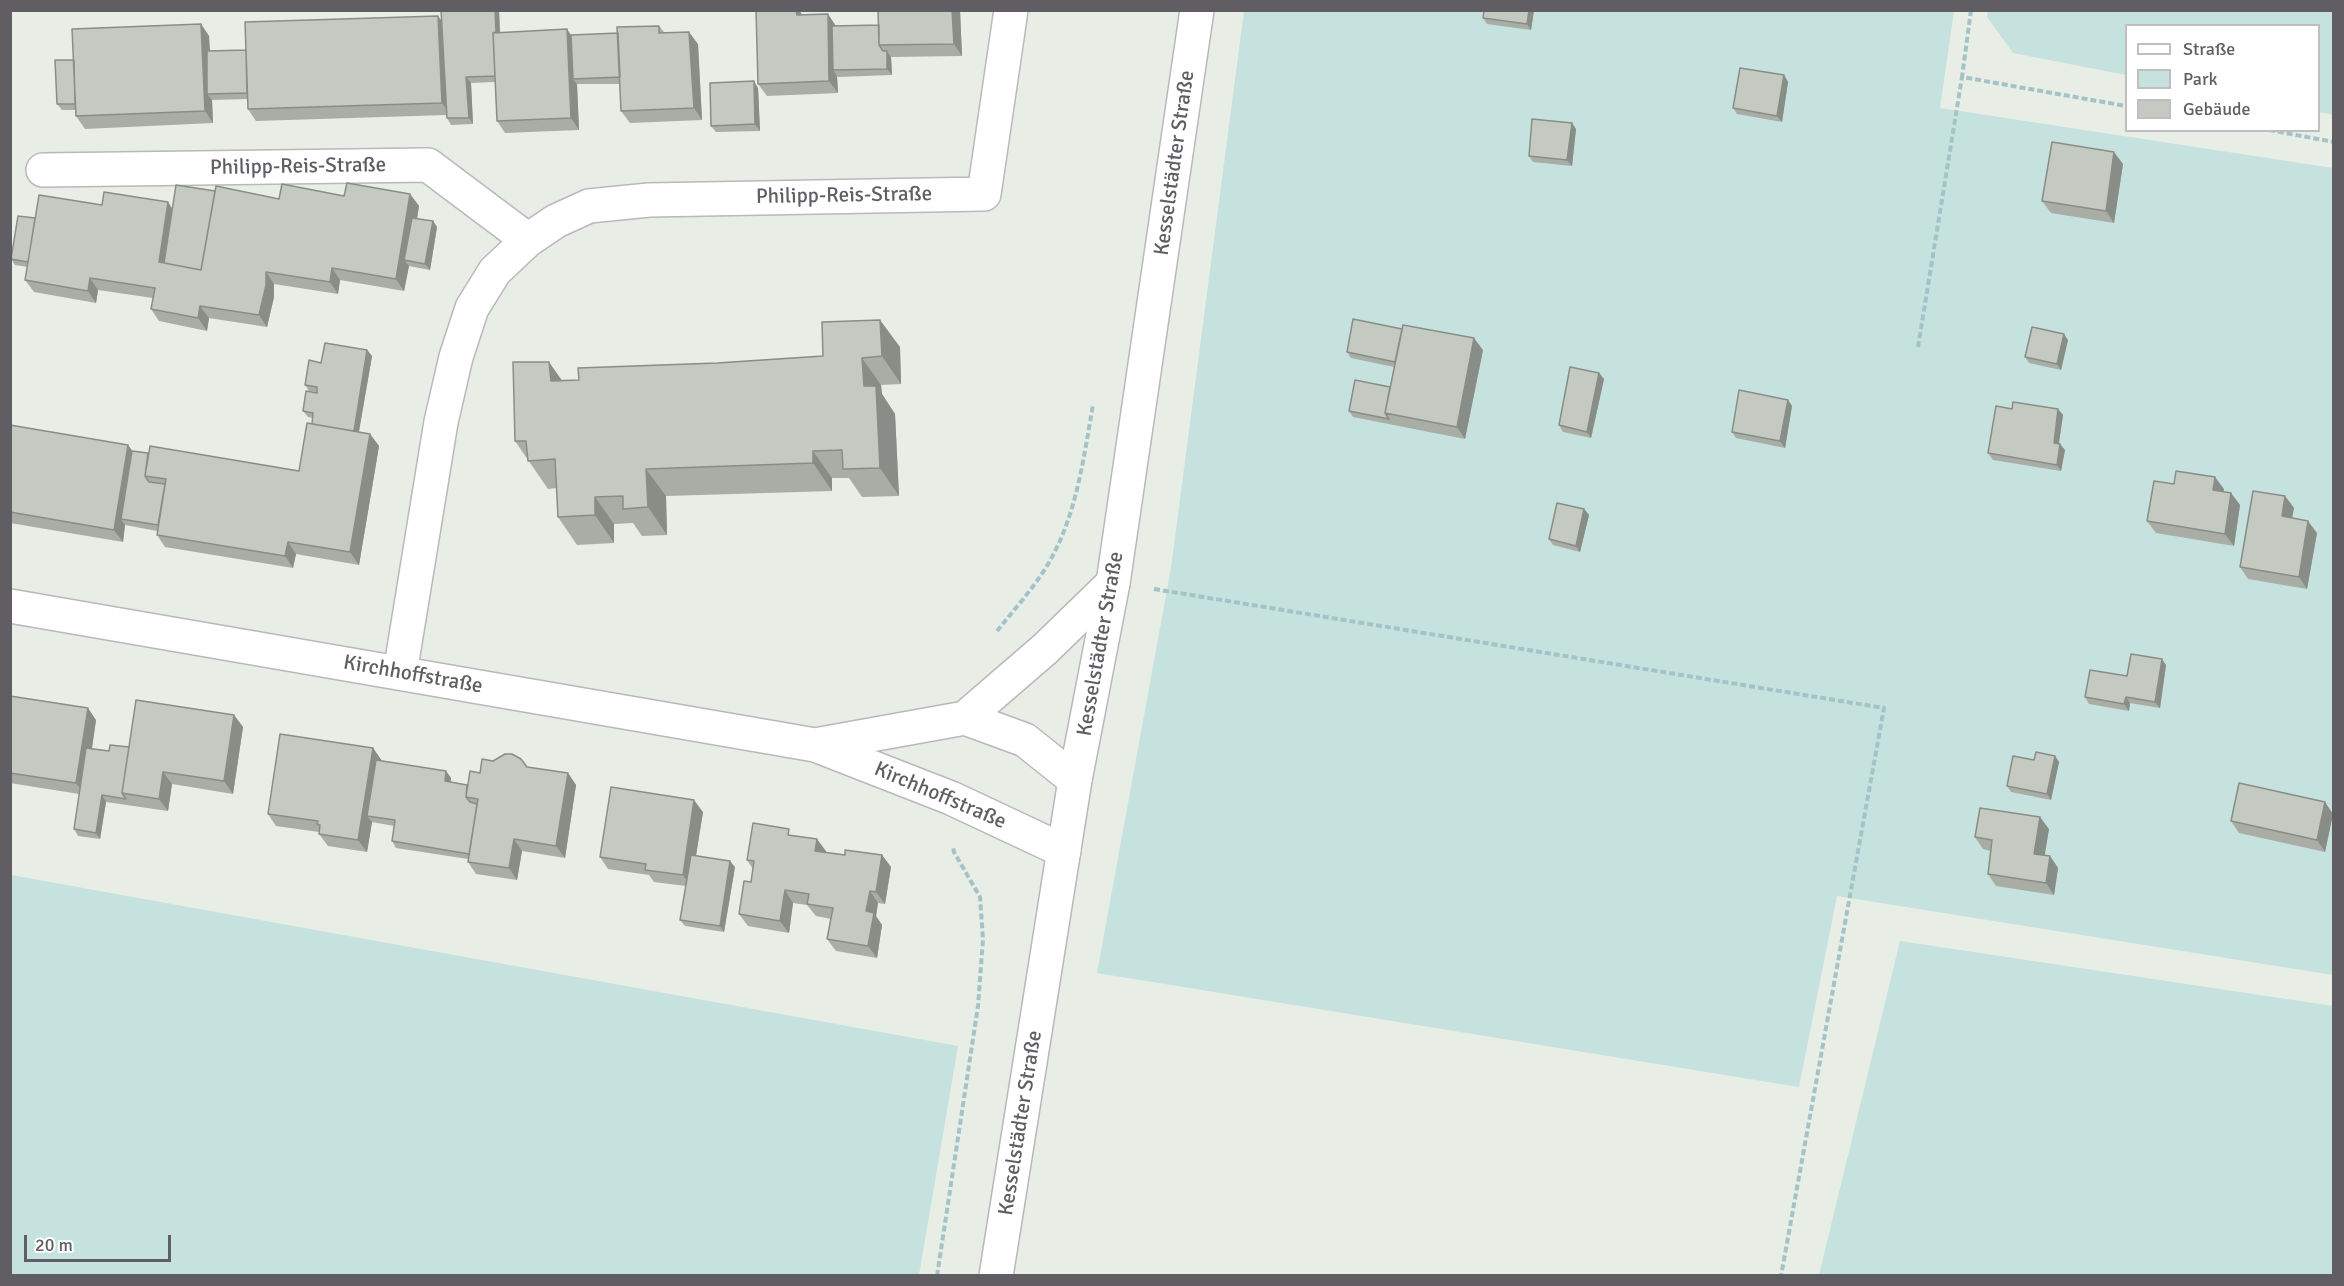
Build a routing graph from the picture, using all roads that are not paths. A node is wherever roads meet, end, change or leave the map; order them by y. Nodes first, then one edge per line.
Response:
1 (1011, 10) edge
2 (1197, 10) edge
3 (43, 170) dead end
4 (528, 240) junction
5 (1113, 583) junction
6 (10, 606) edge
7 (400, 673) junction
8 (965, 718) junction
9 (816, 745) junction
10 (1076, 780) junction
11 (1064, 851) junction
12 (996, 1275) edge

1 - 4 street, Philipp-Reis-Straße
2 - 5 street, Kesselstädter Straße
3 - 4 street, Philipp-Reis-Straße
4 - 7 street, Philipp-Reis-Straße
5 - 8 street
5 - 10 street, Kesselstädter Straße
6 - 7 street, Kirchhoffstraße
7 - 9 street, Kirchhoffstraße
8 - 9 street, Kirchhoffstraße
8 - 10 street
9 - 11 street, Kirchhoffstraße
10 - 11 street, Kesselstädter Straße
11 - 12 street, Kesselstädter Straße

